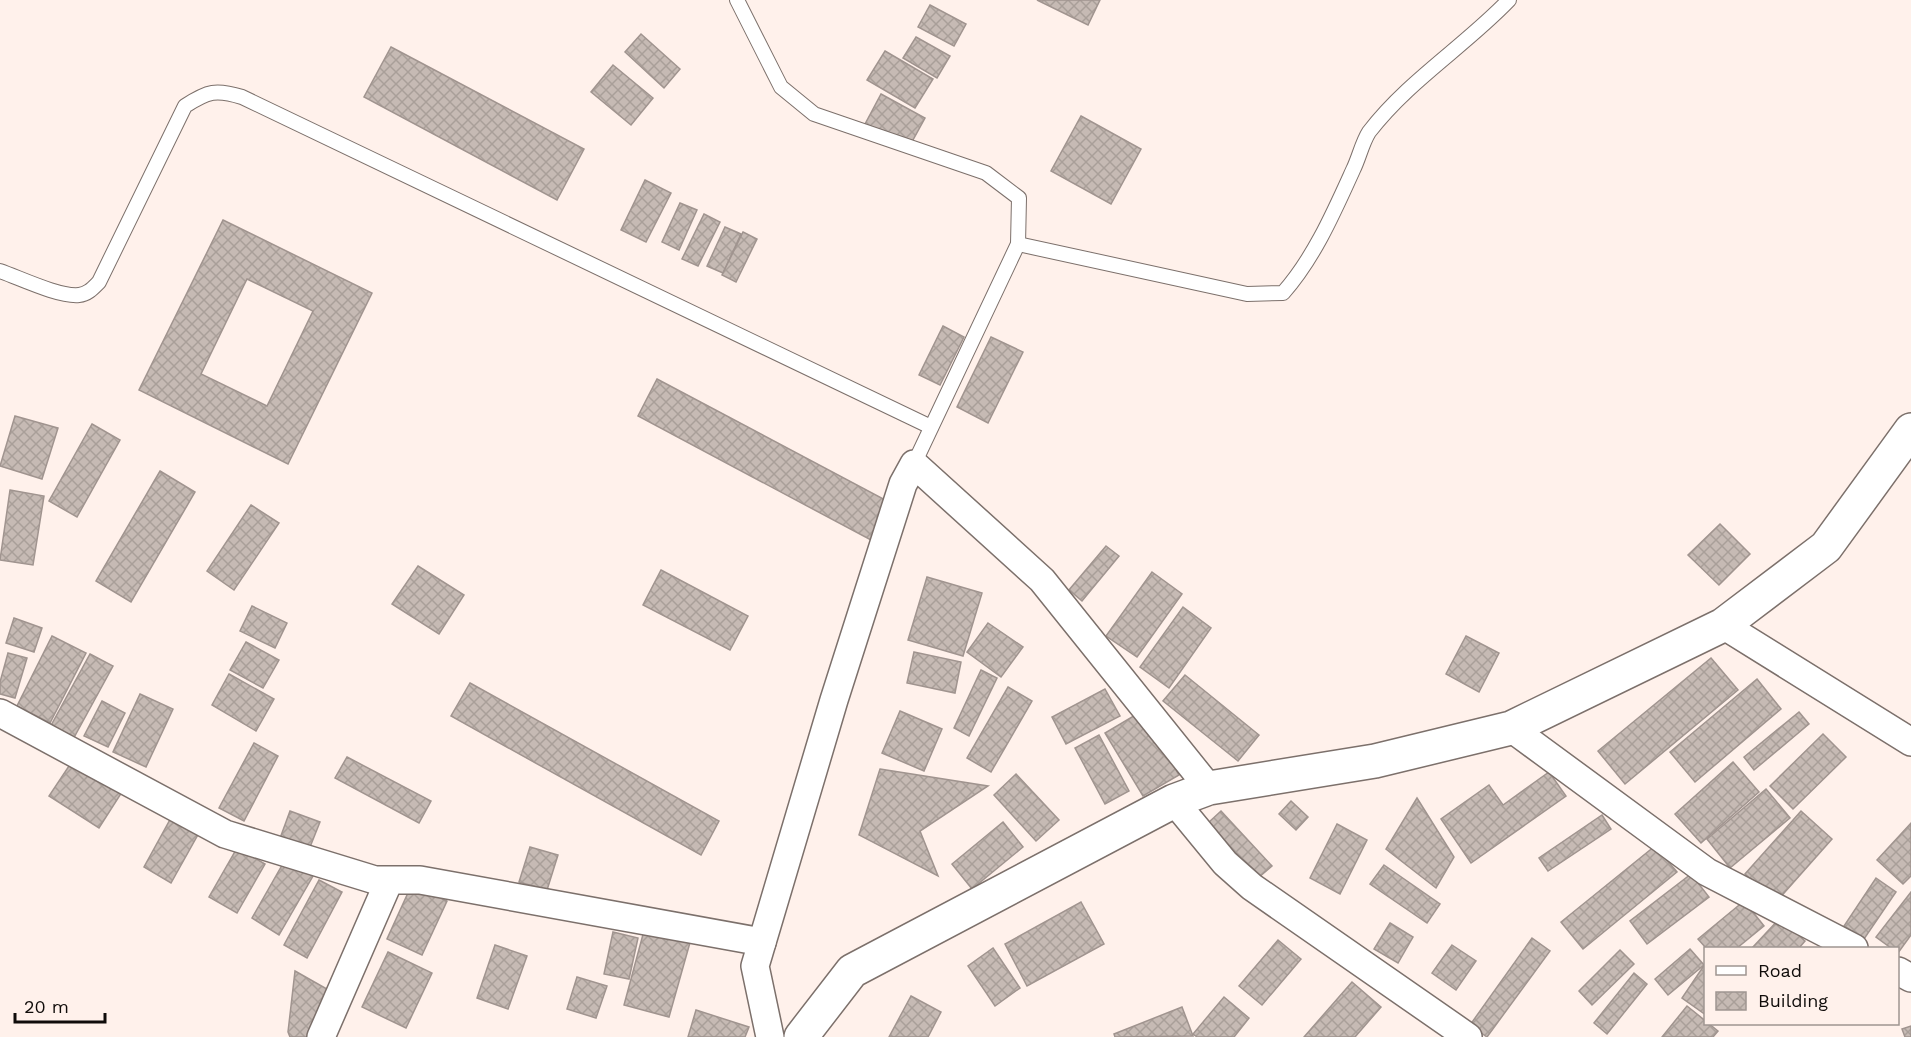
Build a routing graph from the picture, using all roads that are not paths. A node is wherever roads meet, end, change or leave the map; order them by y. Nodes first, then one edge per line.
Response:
1 (737, 0) edge
2 (1509, 0) edge
3 (1018, 244) junction
4 (0, 271) edge
5 (931, 428) junction
6 (1911, 430) edge
7 (914, 464) junction
8 (1723, 625) junction
9 (0, 713) edge
10 (1510, 728) junction
11 (1911, 742) edge
12 (1209, 788) junction
13 (1174, 801) junction
14 (389, 881) junction
15 (762, 942) junction
16 (1852, 947) edge
17 (321, 1037) edge
18 (770, 1037) edge
19 (801, 1037) edge
20 (1468, 1037) edge

1 - 3 lane
2 - 3 lane
3 - 5 lane
4 - 5 lane
5 - 7 lane
6 - 8 street
7 - 12 street
7 - 15 street
8 - 10 street
8 - 11 street
9 - 14 street
10 - 12 street
10 - 16 street
12 - 13 street
13 - 19 street
13 - 20 street
14 - 15 street
14 - 17 street
15 - 18 street

